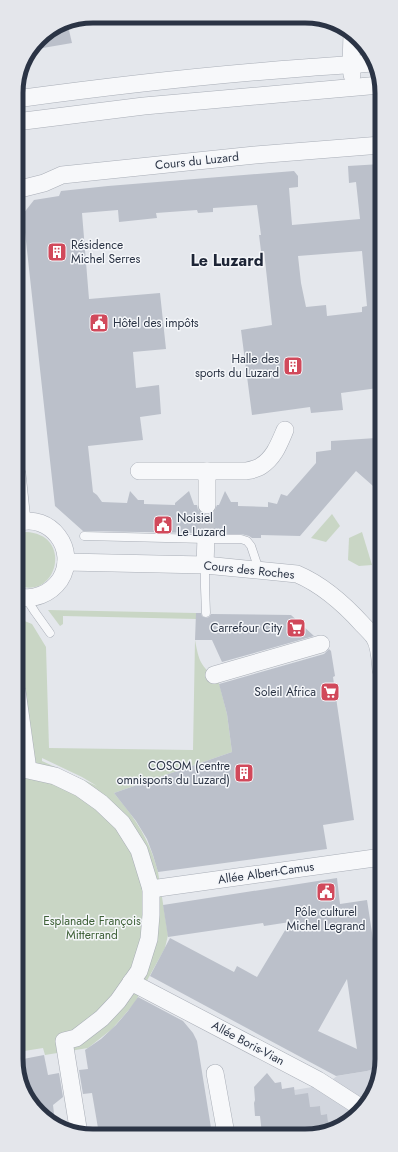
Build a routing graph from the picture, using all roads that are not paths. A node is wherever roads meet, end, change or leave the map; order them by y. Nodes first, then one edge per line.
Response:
1 (352, 41) edge
2 (368, 63) edge
3 (351, 65) junction
4 (375, 85) edge
5 (353, 87) junction
6 (23, 98) edge
7 (23, 121) edge
8 (375, 145) edge
9 (23, 188) edge
10 (285, 430) dead end
11 (139, 471) dead end
12 (207, 471) junction
13 (207, 505) tunnel mouth
14 (23, 522) edge
15 (84, 536) dead end
16 (206, 538) junction
17 (66, 562) junction
18 (206, 565) junction
19 (259, 570) junction
20 (23, 597) edge
21 (23, 598) edge
22 (206, 613) dead end
23 (375, 632) edge
24 (50, 633) dead end
25 (321, 644) dead end
26 (214, 675) dead end
27 (23, 734) edge
28 (375, 858) edge
29 (151, 889) junction
30 (131, 982) junction
31 (215, 1073) dead end
32 (358, 1105) edge
33 (78, 1127) edge
34 (225, 1129) edge

1 - 3 street
2 - 3 street
3 - 5 street
3 - 6 street
4 - 5 street
5 - 7 street
8 - 9 street, Cours du Luzard
10 - 12 street
11 - 12 street
12 - 13 street
14 - 17 street
15 - 16 lane
16 - 18 street
16 - 19 lane
17 - 18 street, Cours des Roches
17 - 20 street
18 - 19 street, Cours des Roches
18 - 22 lane
19 - 23 street, Cours des Roches
21 - 24 lane
25 - 26 street
27 - 29 street
28 - 29 street, Allée Albert-Camus
29 - 30 street
30 - 32 street, Allée Boris-Vian
30 - 33 street
31 - 34 street

